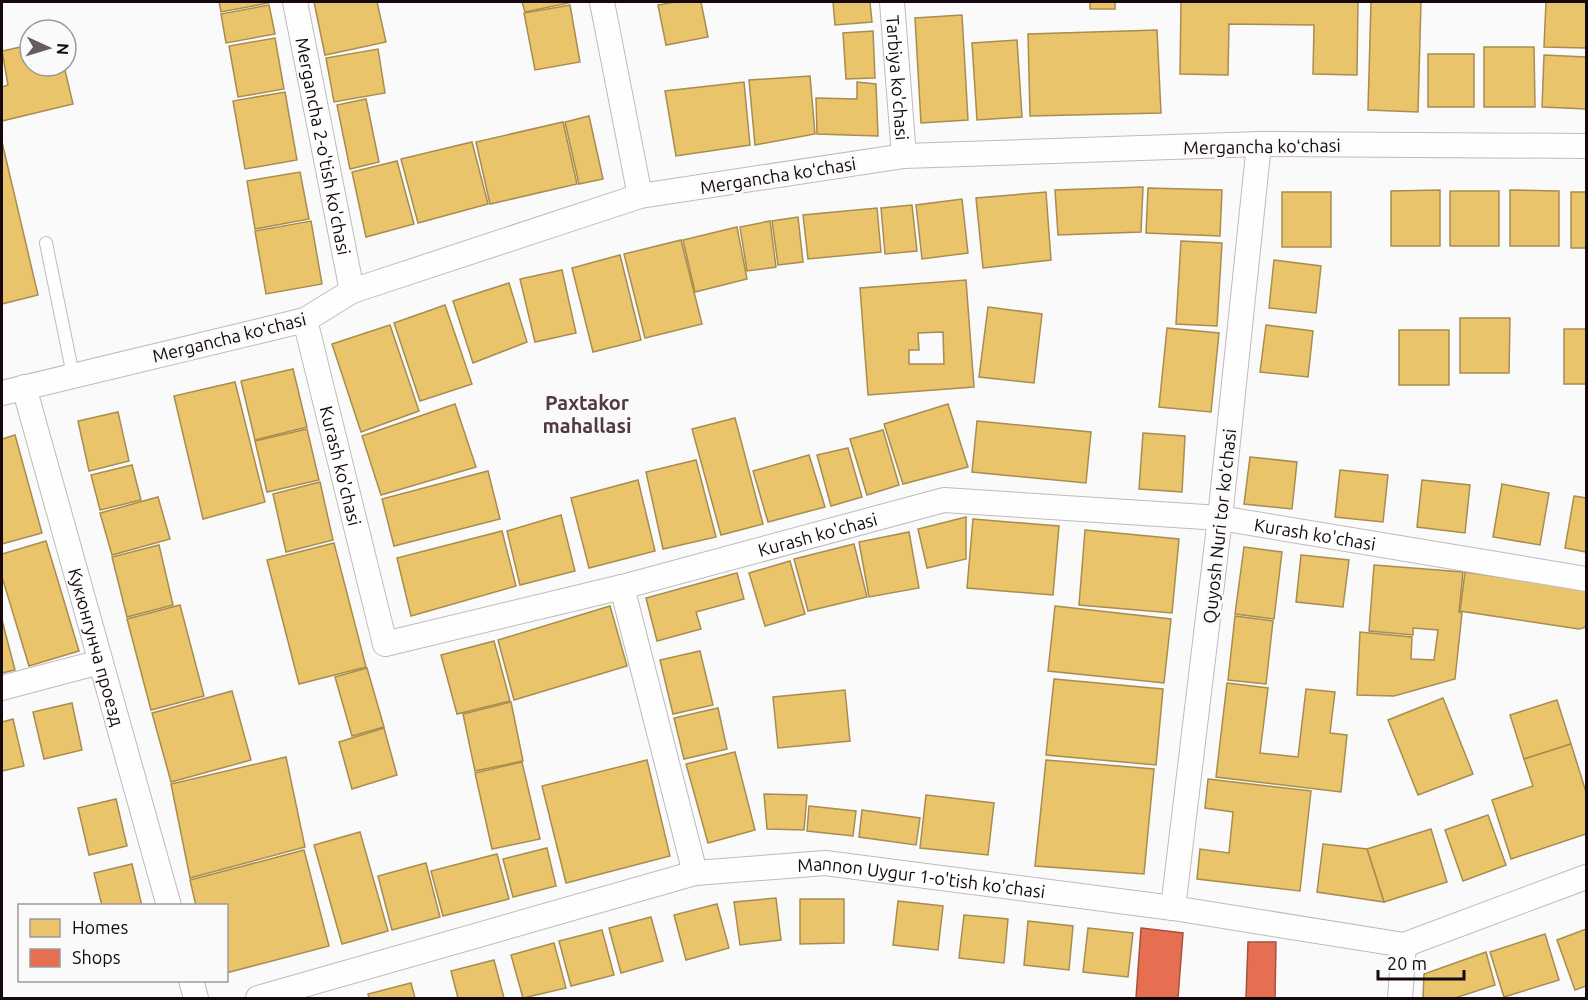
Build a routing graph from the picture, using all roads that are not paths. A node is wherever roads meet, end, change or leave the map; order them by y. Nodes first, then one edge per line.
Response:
1 (295, 2) edge
2 (602, 2) edge
3 (892, 2) edge
4 (1259, 144) junction
5 (1587, 146) edge
6 (904, 156) junction
7 (640, 196) junction
8 (46, 243) dead end
9 (352, 291) junction
10 (305, 320) junction
11 (74, 375) junction
12 (13, 390) edge
13 (1220, 518) junction
14 (1587, 579) edge
15 (622, 587) junction
16 (100, 662) junction
17 (2, 688) edge
18 (695, 873) junction
19 (1587, 877) edge
20 (169, 904) edge
21 (1173, 908) junction
22 (1404, 945) junction
23 (191, 982) edge
24 (196, 999) edge
25 (258, 999) edge
26 (1400, 999) edge

1 - 9 street, Mergancha 2-o'tish ko'chasi
2 - 7 street
3 - 6 street, Tarbiya ko'chasi
4 - 5 street, Mergancha koʻchasi
4 - 6 street, Mergancha koʻchasi
4 - 13 street, Quyosh Nuri tor koʻchasi
6 - 7 street, Mergancha koʻchasi
7 - 9 street, Mergancha koʻchasi
8 - 11 lane
9 - 10 street, Mergancha koʻchasi
10 - 11 street, Mergancha koʻchasi
10 - 15 street, Kurash ko'chasi
11 - 12 street, Mergancha koʻchasi
12 - 16 street, Кукюнгунча проезд
13 - 14 street, Kurash ko'chasi
13 - 15 street, Kurash ko'chasi
13 - 21 street, Quyosh Nuri tor koʻchasi
15 - 18 street
16 - 17 street
16 - 20 street, Кукюнгунча проезд
18 - 21 street, Mannon Uygur 1-o'tish ko'chasi
18 - 25 street, Mannon Uygur 1-o'tish ko'chasi
19 - 22 street, Mannon Uygur 1-o'tish ko'chasi
21 - 22 street, Mannon Uygur 1-o'tish ko'chasi
22 - 26 street
23 - 24 street

